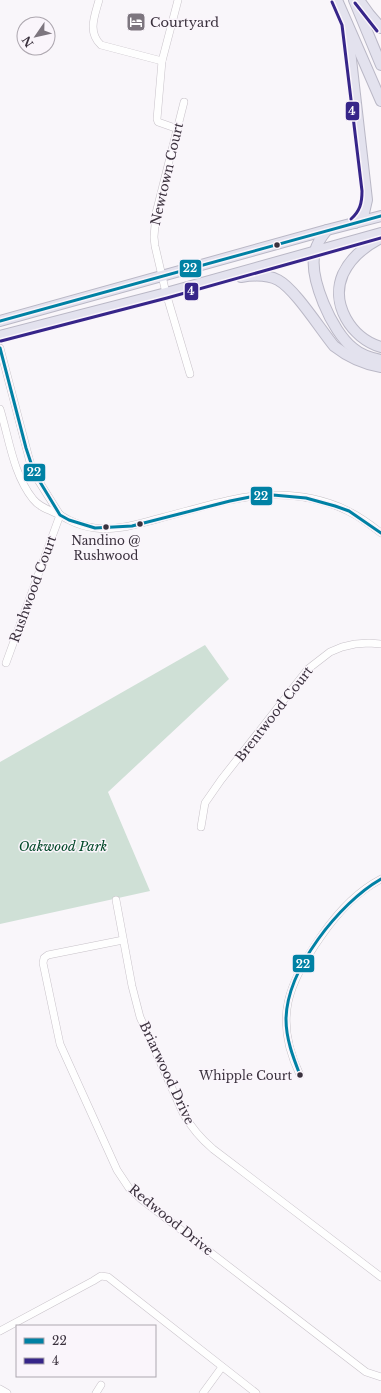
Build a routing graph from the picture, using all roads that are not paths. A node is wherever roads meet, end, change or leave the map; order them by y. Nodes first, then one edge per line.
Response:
1 (99, 0) edge
2 (178, 0) edge
3 (337, 0) edge
4 (354, 0) edge
5 (359, 0) edge
6 (347, 24) junction
7 (381, 28) edge
8 (162, 61) junction
9 (381, 66) edge
10 (381, 101) edge
11 (184, 102) dead end
12 (178, 129) junction
13 (381, 216) edge
14 (355, 223) junction
15 (327, 230) junction
16 (381, 233) edge
17 (381, 238) edge
18 (315, 251) junction
19 (162, 276) junction
20 (198, 284) junction
21 (166, 293) junction
22 (0, 321) edge
23 (0, 336) edge
24 (381, 347) edge
25 (0, 348) edge
26 (381, 360) edge
27 (381, 367) edge
28 (190, 374) dead end
29 (0, 409) edge
30 (60, 515) junction
31 (381, 533) edge
32 (381, 644) edge
33 (6, 663) dead end
34 (201, 827) dead end
35 (381, 879) edge
36 (116, 900) dead end
37 (123, 940) junction
38 (300, 1076) dead end
39 (381, 1277) edge
40 (0, 1331) edge
41 (222, 1367) junction
42 (381, 1378) edge
43 (101, 1385) dead end
44 (0, 1389) edge
45 (7, 1393) edge
46 (96, 1393) edge
47 (203, 1393) edge
48 (256, 1393) edge

1 - 8 street
2 - 8 street
3 - 6 highway
4 - 9 highway
5 - 7 highway
6 - 10 highway
6 - 14 highway
8 - 12 street
11 - 12 street, Newtown Court
12 - 19 street, Newtown Court
13 - 14 highway
14 - 15 highway
15 - 18 highway
15 - 19 highway
16 - 18 highway
17 - 24 highway
18 - 20 highway
18 - 26 highway
19 - 21 street, Newtown Court
19 - 22 highway
20 - 21 highway
20 - 27 highway
21 - 23 highway
21 - 28 street, Newtown Court
25 - 30 street
29 - 30 street
30 - 31 street
30 - 33 street, Rushwood Court
32 - 34 street, Brentwood Court
35 - 38 street
36 - 37 street, Briarwood Drive
37 - 39 street, Briarwood Drive
37 - 42 street, Redwood Drive
40 - 41 street
41 - 47 street
41 - 48 street
43 - 46 street
44 - 45 street

